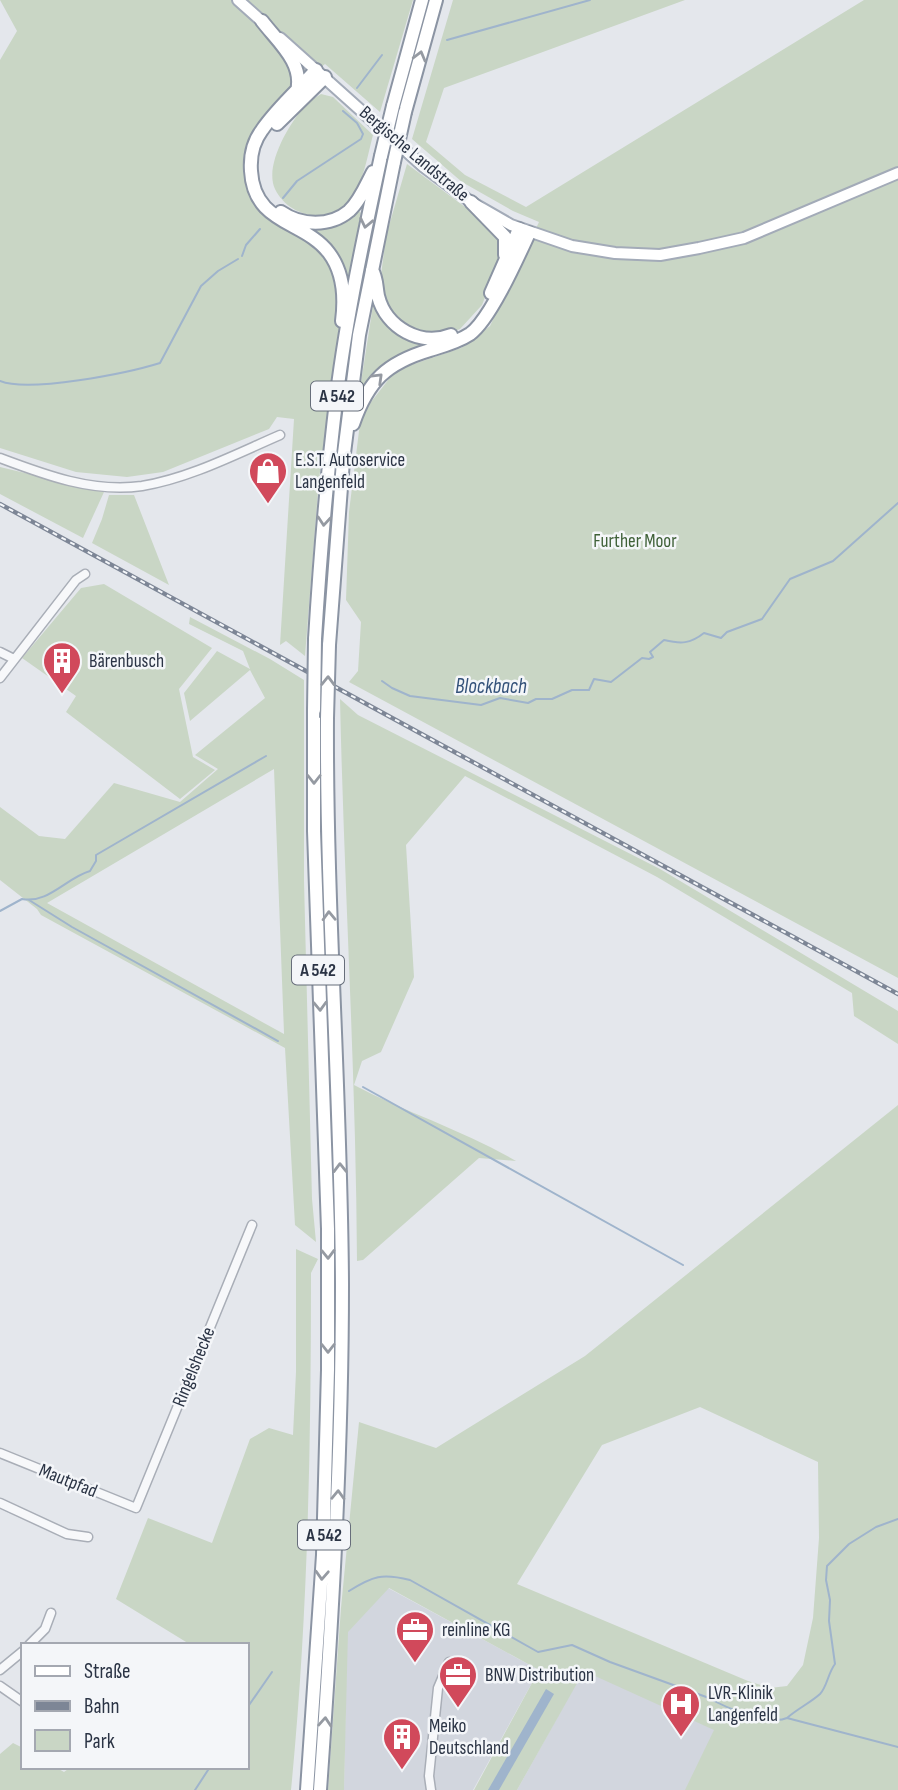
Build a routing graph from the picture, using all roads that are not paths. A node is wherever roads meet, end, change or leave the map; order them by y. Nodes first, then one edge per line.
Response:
1 (238, 0) edge
2 (422, 0) edge
3 (436, 0) edge
4 (262, 21) junction
5 (321, 74) junction
6 (297, 91) junction
7 (399, 109) junction
8 (381, 156) junction
9 (898, 173) edge
10 (471, 202) junction
11 (524, 231) junction
12 (505, 256) junction
13 (371, 268) junction
14 (337, 391) junction
15 (280, 435) dead end
16 (0, 458) edge
17 (343, 461) junction
18 (85, 574) dead end
19 (0, 652) edge
20 (14, 660) junction
21 (0, 678) edge
22 (252, 1225) dead end
23 (0, 1453) edge
24 (0, 1503) edge
25 (136, 1508) joint
26 (88, 1537) dead end
27 (51, 1613) dead end
28 (31, 1643) edge
29 (21, 1653) edge
30 (449, 1662) dead end
31 (0, 1671) edge
32 (0, 1686) edge
33 (21, 1701) edge
34 (307, 1790) edge
35 (320, 1790) edge
36 (431, 1790) edge

1 - 4 main road, Bergische Landstraße
2 - 7 highway, A 542
7 -> 3 highway, A 542
4 - 5 main road, Bergische Landstraße
4 - 6 highway
5 - 6 highway
5 - 8 highway
5 - 10 main road, Bergische Landstraße
6 - 14 highway
7 - 8 highway, A 542, bridge
7 - 13 highway, A 542, bridge
8 -> 14 highway, A 542
9 - 11 main road, Bergische Landstraße
10 - 11 main road, Bergische Landstraße
10 - 12 highway
11 - 12 highway
17 -> 11 highway
12 - 13 highway
13 - 17 highway, A 542
14 -> 34 highway, A 542, bridge
15 - 16 street
35 -> 17 highway, A 542, bridge
18 - 20 street
19 - 20 street
20 - 21 street
22 - 25 street, Ringelshecke
23 - 25 street, Mautpfad
24 - 26 street
27 - 28 street
29 - 31 street
30 - 36 street
32 - 33 street

